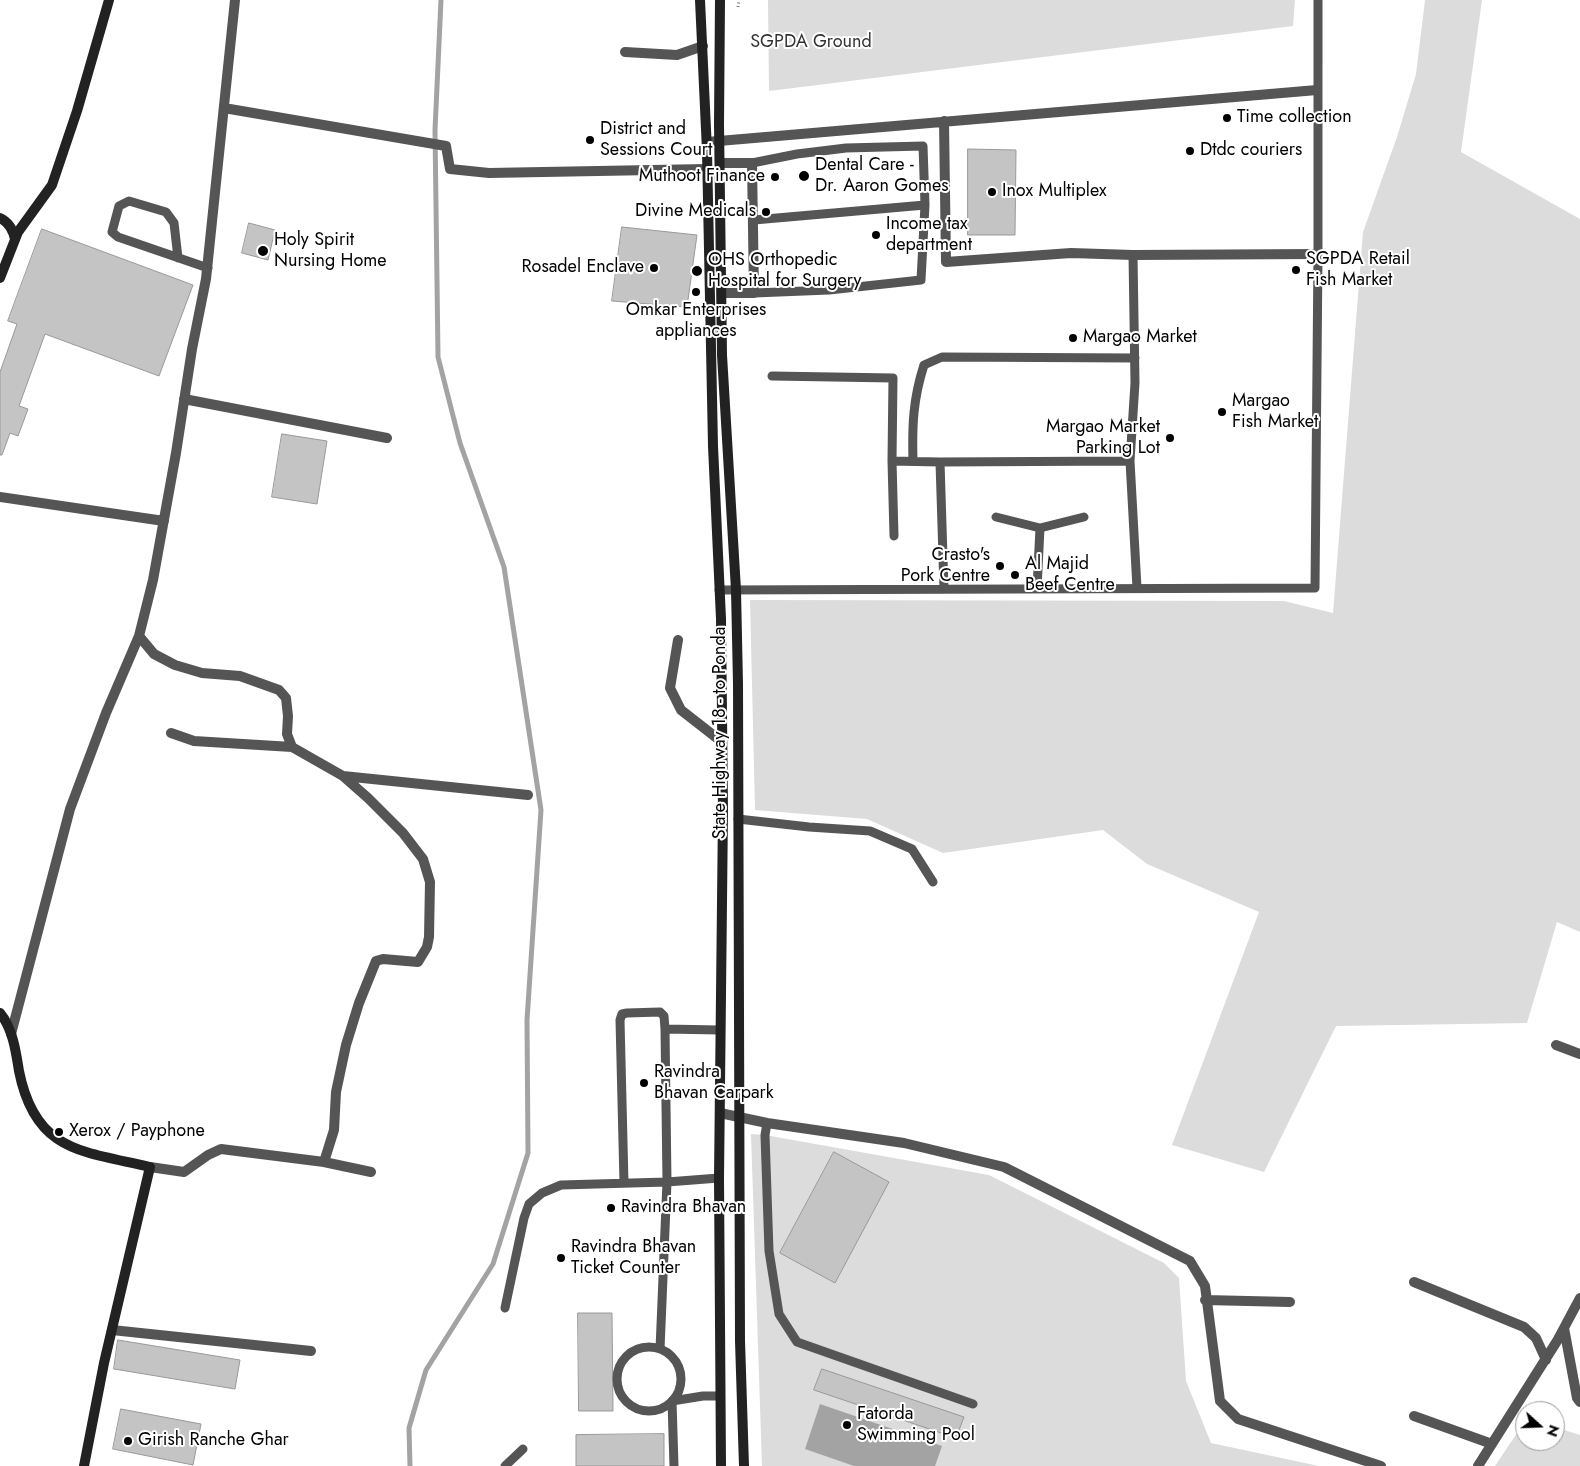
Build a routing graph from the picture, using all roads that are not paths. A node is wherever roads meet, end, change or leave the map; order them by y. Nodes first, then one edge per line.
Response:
1 (109, 0) edge
2 (235, 0) edge
3 (700, 0) edge
4 (720, 0) edge
5 (1318, 0) edge
6 (703, 46) junction
7 (625, 52) dead end
8 (1317, 90) junction
9 (224, 108) junction
10 (944, 121) junction
11 (720, 140) junction
12 (706, 142) junction
13 (720, 163) junction
14 (752, 163) junction
15 (707, 169) junction
16 (925, 205) junction
17 (0, 218) edge
18 (754, 220) junction
19 (16, 239) junction
20 (1318, 254) junction
21 (1133, 255) junction
22 (178, 258) junction
23 (208, 268) junction
24 (0, 278) edge
25 (722, 293) junction
26 (754, 293) junction
27 (1135, 358) junction
28 (772, 376) dead end
29 (184, 399) junction
30 (387, 438) dead end
31 (892, 461) junction
32 (913, 461) junction
33 (1130, 461) junction
34 (940, 462) junction
35 (0, 497) edge
36 (996, 517) dead end
37 (1084, 517) dead end
38 (164, 521) junction
39 (1040, 528) junction
40 (894, 536) dead end
41 (1137, 588) junction
42 (944, 589) junction
43 (1037, 589) junction
44 (720, 590) junction
45 (736, 590) junction
46 (138, 636) junction
47 (678, 640) dead end
48 (171, 733) dead end
49 (722, 742) junction
50 (292, 747) junction
51 (344, 776) junction
52 (528, 795) dead end
53 (738, 820) junction
54 (933, 882) dead end
55 (0, 1013) edge
56 (665, 1029) junction
57 (720, 1030) junction
58 (11, 1034) junction
59 (1556, 1045) dead end
60 (1580, 1054) edge
61 (720, 1113) junction
62 (738, 1118) junction
63 (767, 1124) junction
64 (324, 1162) junction
65 (150, 1167) junction
66 (371, 1172) dead end
67 (719, 1178) junction
68 (667, 1182) junction
69 (624, 1183) junction
70 (1414, 1282) dead end
71 (1580, 1298) edge
72 (1205, 1300) junction
73 (1290, 1302) dead end
74 (505, 1308) dead end
75 (1564, 1328) junction
76 (112, 1330) junction
77 (660, 1349) junction
78 (312, 1351) dead end
79 (1546, 1360) junction
80 (720, 1396) junction
81 (672, 1401) junction
82 (1580, 1402) edge
83 (973, 1404) dead end
84 (1414, 1416) dead end
85 (1492, 1444) junction
86 (523, 1450) dead end
87 (84, 1466) edge
88 (505, 1466) edge
89 (674, 1466) edge
90 (721, 1466) edge
91 (744, 1466) edge
92 (1382, 1466) edge
93 (1478, 1466) edge

1 - 19 main road
2 - 9 street
3 - 6 main road, State Highway 18 - to Ponda
4 - 11 main road, State Highway 18 - to Ponda
5 - 8 lane
6 - 7 street
6 - 12 main road, State Highway 18 - to Ponda
8 - 10 street
8 - 20 lane
9 - 15 street
9 - 23 street
10 - 11 street
10 - 21 street
11 - 12 street
11 - 13 main road, State Highway 18 - to Ponda
12 - 15 main road, State Highway 18 - to Ponda
13 - 14 street
13 - 25 main road, State Highway 18 - to Ponda
14 - 16 lane
14 - 18 street
15 - 44 main road, State Highway 18 - to Ponda
16 - 18 lane
16 - 26 lane
17 - 19 main road
18 - 26 street
19 - 24 main road
20 - 21 street
20 - 41 lane
21 - 27 lane
22 - 22 lane
22 - 23 lane
23 - 29 street
25 - 26 street
25 - 45 main road, State Highway 18 - to Ponda
27 - 32 lane
27 - 33 lane
28 - 31 lane
29 - 30 street
29 - 38 street
31 - 32 lane
31 - 40 lane
32 - 34 lane
33 - 34 lane
33 - 41 lane
34 - 42 lane
35 - 38 street
36 - 39 lane
37 - 39 lane
38 - 46 street
39 - 43 lane
41 - 43 lane
42 - 43 lane
42 - 45 lane
44 - 45 lane
44 - 49 main road, State Highway 18 - to Ponda
45 - 53 main road, State Highway 18 - to Ponda
46 - 50 street
46 - 58 street
47 - 49 street
48 - 50 street
49 - 57 main road, State Highway 18 - to Ponda
50 - 51 street
51 - 52 street
51 - 64 street
53 - 54 lane
53 - 62 main road, State Highway 18 - to Ponda
55 - 58 main road
56 - 57 lane
56 - 68 lane
56 - 69 lane
57 - 61 main road, State Highway 18 - to Ponda
58 - 65 main road
59 - 60 street
61 - 62 street
61 - 67 main road, State Highway 18 - to Ponda
62 - 63 street
62 - 91 main road, State Highway 18 - to Ponda
63 - 72 street
63 - 83 lane
64 - 65 street
64 - 66 street
65 - 76 main road
67 - 68 lane
67 - 80 main road, State Highway 18 - to Ponda
68 - 69 lane
68 - 77 lane
69 - 74 lane
70 - 79 street
71 - 75 street
72 - 73 street
72 - 92 street
75 - 79 street
75 - 82 street
76 - 78 street
76 - 87 main road
77 - 81 lane
77 - 81 lane
79 - 85 street
80 - 81 lane
80 - 90 main road, State Highway 18 - to Ponda
81 - 89 lane
84 - 85 street
85 - 93 street
86 - 88 lane

